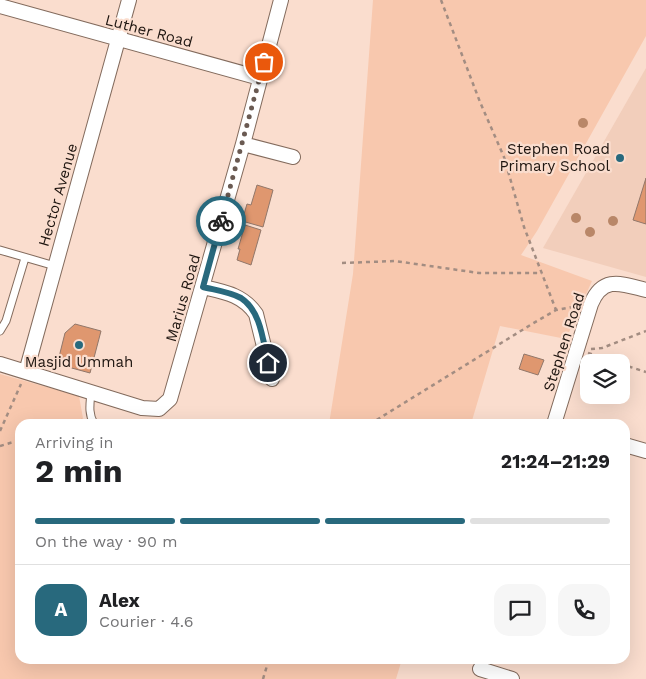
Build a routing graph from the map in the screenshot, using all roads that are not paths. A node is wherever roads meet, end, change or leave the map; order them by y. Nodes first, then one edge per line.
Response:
1 (129, 0) edge
2 (281, 0) edge
3 (0, 6) edge
4 (118, 39) junction
5 (260, 78) junction
6 (243, 144) junction
7 (293, 157) dead end
8 (0, 250) edge
9 (25, 258) junction
10 (55, 266) junction
11 (203, 287) junction
12 (646, 290) edge
13 (0, 331) edge
14 (0, 364) edge
15 (26, 372) junction
16 (272, 379) dead end
17 (91, 392) junction
18 (92, 419) edge
19 (556, 419) edge
20 (630, 446) edge
21 (646, 451) edge
22 (480, 669) edge
23 (512, 679) edge

1 - 4 street, Hector Avenue
2 - 5 street, Marius Road
3 - 4 street, Luther Road
4 - 5 street, Luther Road
4 - 10 street, Hector Avenue
5 - 6 street, Marius Road
6 - 7 street
6 - 11 street, Marius Road
8 - 9 lane
9 - 10 lane
9 - 13 lane
10 - 15 street, Hector Avenue
11 - 16 street
11 - 17 street, Marius Road
12 - 19 street, Stephen Road
14 - 15 street
15 - 17 street, Marius Road
17 - 18 lane
20 - 21 street
22 - 23 street

